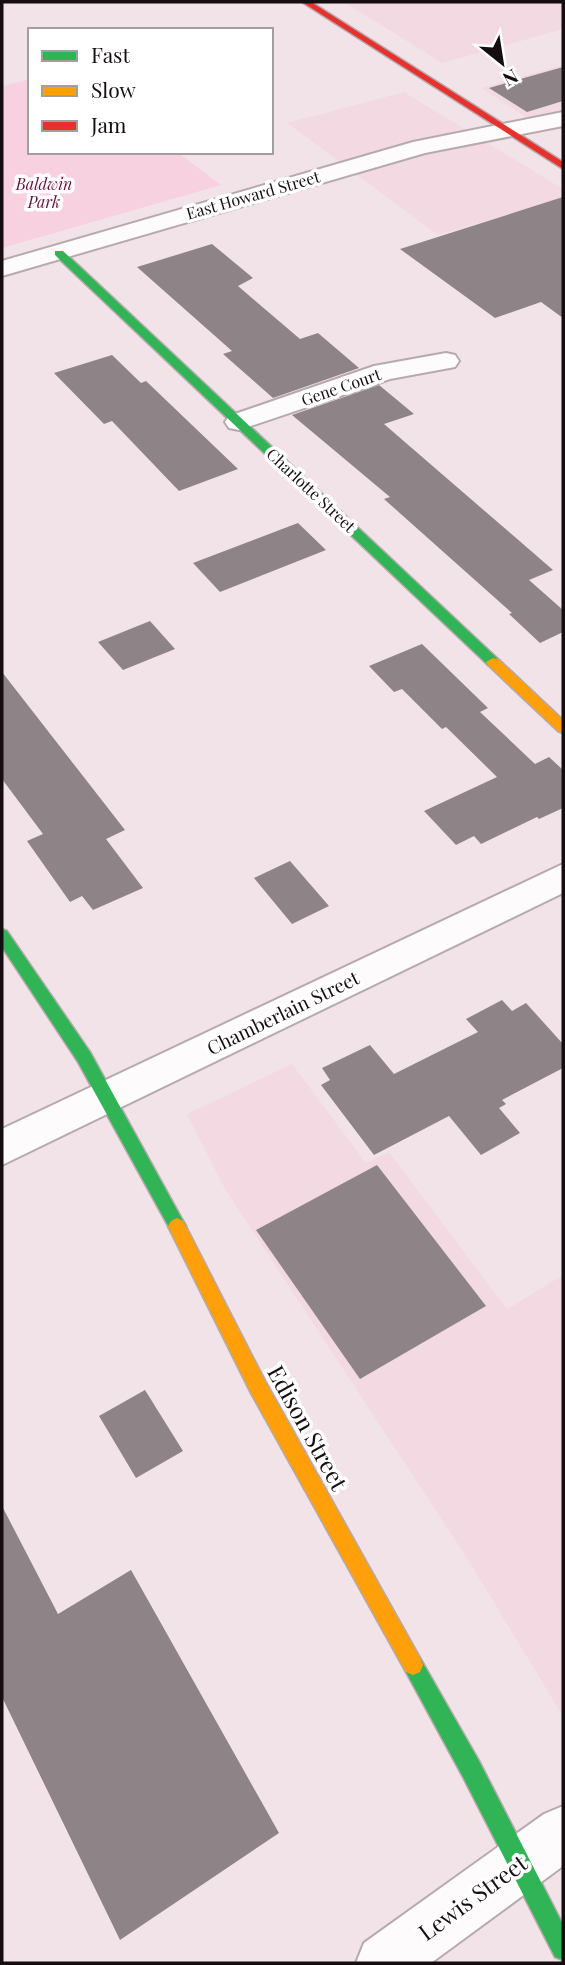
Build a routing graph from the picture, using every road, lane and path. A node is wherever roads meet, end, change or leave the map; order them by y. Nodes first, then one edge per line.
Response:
1 (306, 2) edge
2 (563, 119) edge
3 (506, 130) junction
4 (563, 166) edge
5 (59, 253) junction
6 (2, 269) edge
7 (446, 361) dead end
8 (239, 422) junction
9 (563, 728) edge
10 (563, 877) edge
11 (2, 935) edge
12 (107, 1098) junction
13 (2, 1149) edge
14 (542, 1848) edge
15 (563, 1949) edge
16 (384, 1963) edge

1 - 3 street
2 - 3 street, East Howard Street
3 - 4 street
3 - 5 street, East Howard Street
5 - 6 street, East Howard Street
5 - 8 street, Charlotte Street
7 - 8 street, Gene Court
8 - 9 street, Charlotte Street
10 - 12 street, Chamberlain Street
11 - 12 street, Edison Street
12 - 13 street, Chamberlain Street
12 - 14 street, Edison Street
14 - 15 street, Edison Street
14 - 16 street, Lewis Street

